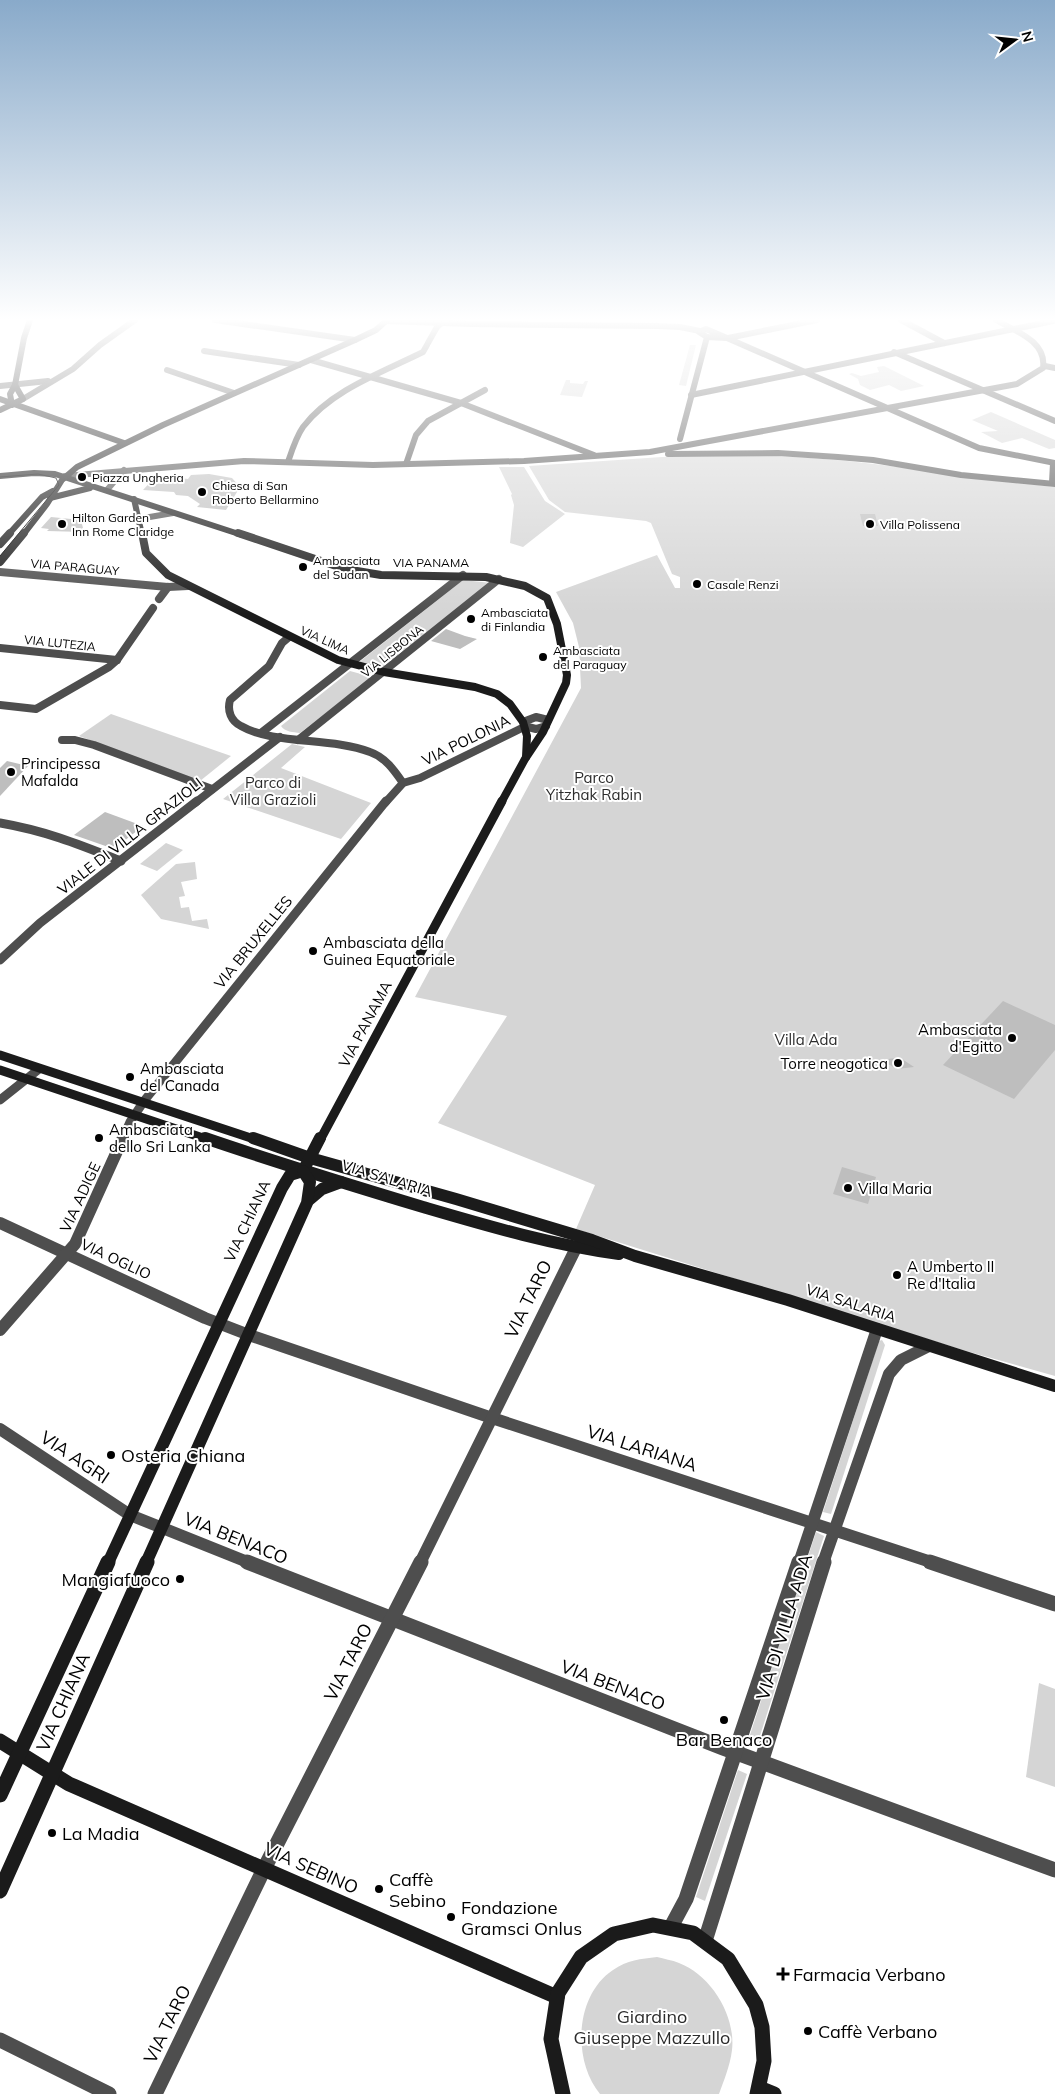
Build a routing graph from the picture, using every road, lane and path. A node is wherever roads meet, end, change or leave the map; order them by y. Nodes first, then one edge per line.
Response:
1 (49, 418) edge
2 (181, 418) edge
3 (311, 418) edge
4 (434, 418) edge
5 (500, 418) edge
6 (685, 418) edge
7 (841, 418) edge
8 (908, 418) edge
9 (680, 439) junction
10 (124, 444) junction
11 (670, 444) junction
12 (692, 445) junction
13 (681, 447) junction
14 (650, 452) junction
15 (687, 455) junction
16 (596, 456) junction
17 (288, 460) junction
18 (1054, 463) edge
19 (406, 464) junction
20 (124, 470) junction
21 (0, 476) edge
22 (65, 476) junction
23 (1054, 484) edge
24 (102, 489) junction
25 (53, 491) junction
26 (50, 498) junction
27 (134, 499) junction
28 (173, 513) junction
29 (138, 519) junction
30 (0, 544) edge
31 (0, 562) edge
32 (0, 572) edge
33 (463, 575) junction
34 (499, 579) junction
35 (188, 586) junction
36 (168, 587) junction
37 (160, 599) dead end
38 (153, 608) dead end
39 (289, 637) junction
40 (0, 648) edge
41 (117, 660) junction
42 (349, 664) junction
43 (384, 672) junction
44 (0, 705) edge
45 (553, 709) junction
46 (540, 717) junction
47 (547, 723) junction
48 (524, 725) junction
49 (261, 733) junction
50 (280, 737) junction
51 (62, 740) dead end
52 (298, 740) junction
53 (526, 760) junction
54 (403, 783) junction
55 (212, 789) junction
56 (0, 823) edge
57 (120, 861) junction
58 (0, 960) edge
59 (0, 1056) edge
60 (39, 1069) junction
61 (0, 1070) edge
62 (26, 1079) junction
63 (0, 1100) edge
64 (144, 1101) junction
65 (135, 1114) junction
66 (310, 1158) junction
67 (303, 1171) junction
68 (342, 1181) junction
69 (307, 1203) junction
70 (0, 1223) edge
71 (576, 1248) junction
72 (66, 1253) junction
73 (635, 1256) junction
74 (219, 1324) junction
75 (877, 1329) junction
76 (0, 1330) edge
77 (249, 1335) junction
78 (929, 1346) junction
79 (1055, 1386) edge
80 (492, 1418) junction
81 (0, 1429) edge
82 (130, 1515) junction
83 (814, 1522) junction
84 (161, 1528) junction
85 (834, 1529) junction
86 (1055, 1604) edge
87 (392, 1620) junction
88 (0, 1741) edge
89 (736, 1752) junction
90 (19, 1754) junction
91 (761, 1762) junction
92 (51, 1774) junction
93 (0, 1795) edge
94 (264, 1870) junction
95 (1055, 1870) edge
96 (0, 1890) edge
97 (671, 1927) junction
98 (705, 1940) junction
99 (556, 1997) junction
100 (0, 2040) edge
101 (764, 2092) edge
102 (109, 2094) edge
103 (155, 2094) edge
104 (563, 2094) edge

1 - 10 street
2 - 10 street
3 - 17 street
4 - 19 street
5 - 16 street
6 - 9 street
7 - 12 street
8 - 18 street
9 - 11 street
9 - 12 street
10 - 22 street
11 - 13 street
11 - 14 street
12 - 13 street
13 - 14 street
13 - 15 street
14 - 15 street
14 - 16 street
15 - 23 street
16 - 19 street
17 - 19 street
17 - 20 street
18 - 23 street
20 - 22 street
20 - 24 street
21 - 22 street
22 - 24 street
22 - 25 street
24 - 26 street
24 - 27 street, VIA PANAMA
25 - 26 street
25 - 30 street
26 - 31 street
27 - 28 street, VIA PANAMA
27 - 29 street, VIA LIMA
28 - 29 street
28 - 33 street, VIA PANAMA
29 - 35 street, VIA LIMA
32 - 36 street, VIA PARAGUAY
33 - 34 street, VIA PANAMA
33 - 42 street, VIA LISBONA
34 - 43 street, VIA LISBONA
34 - 45 street, VIA PANAMA
35 - 36 street, VIA PARAGUAY
35 - 39 street, VIA LIMA
36 - 37 street
38 - 41 street
39 - 42 street, VIA LIMA
39 - 49 street
40 - 41 street, VIA LUTEZIA
41 - 44 street
42 - 43 street, VIA LIMA
42 - 49 street, VIA LISBONA
43 - 48 street, VIA LIMA
43 - 52 street, VIA LISBONA
45 - 46 street
45 - 47 street, VIA PANAMA
46 - 47 street
46 - 48 street, VIA POLONIA
47 - 48 street
47 - 53 street, VIA PANAMA
48 - 53 street
48 - 54 street, VIA POLONIA
49 - 50 street
50 - 52 street
50 - 55 street, VIALE DI VILLA GRAZIOLI
51 - 55 street
52 - 54 street
53 - 66 street, VIA PANAMA
54 - 64 street, VIA BRUXELLES
55 - 57 street, VIALE DI VILLA GRAZIOLI
56 - 57 street
57 - 58 street, VIALE DI VILLA GRAZIOLI
59 - 60 street, VIA SALARIA
60 - 62 street
60 - 64 street, VIA SALARIA
61 - 62 street, VIA SALARIA
62 - 63 street
62 - 65 street, VIA SALARIA
64 - 65 street
64 - 66 street, VIA SALARIA
65 - 67 street, VIA SALARIA
65 - 72 street, VIA ADIGE
66 - 67 street, VIA PANAMA
66 - 73 street, VIA SALARIA
67 - 68 street, VIA SALARIA
67 - 69 street, VIA CHIANA
67 - 74 street, VIA CHIANA
68 - 69 street
68 - 71 street, VIA SALARIA
69 - 77 street, VIA CHIANA
70 - 72 street, VIA OGLIO
71 - 73 street, VIA SALARIA
71 - 80 street, VIA TARO
72 - 74 street, VIA OGLIO
72 - 76 street, VIA ADIGE
73 - 75 street, VIA SALARIA
74 - 77 street, VIA LARIANA
74 - 82 street, VIA CHIANA
75 - 78 street, VIA SALARIA
75 - 83 street, VIA DI VILLA ADA
77 - 80 street, VIA LARIANA
77 - 84 street, VIA CHIANA
78 - 79 street, VIA SALARIA
78 - 85 street, VIA DI VILLA ADA
80 - 83 street, VIA LARIANA
80 - 87 street, VIA TARO
81 - 82 street, VIA AGRI
82 - 84 street
82 - 90 street, VIA CHIANA
83 - 85 street, VIA LARIANA
83 - 89 street, VIA DI VILLA ADA
84 - 87 street, VIA BENACO
84 - 92 street, VIA CHIANA
85 - 86 street, VIA LARIANA
85 - 91 street, VIA DI VILLA ADA
87 - 89 street, VIA BENACO
87 - 94 street, VIA TARO
88 - 90 street, VIA SEBINO
89 - 91 street, VIA BENACO
89 - 97 street, VIA DI VILLA ADA
90 - 92 street, VIA SEBINO
90 - 93 street, VIA CHIANA
91 - 95 street, VIA BENACO
91 - 98 street, VIA DI VILLA ADA
92 - 94 street, VIA SEBINO
92 - 96 street, VIA CHIANA
94 - 99 street, VIA SEBINO
94 - 103 street, VIA TARO
97 - 98 street
97 - 99 street
98 - 101 street
99 - 104 street
100 - 102 street

